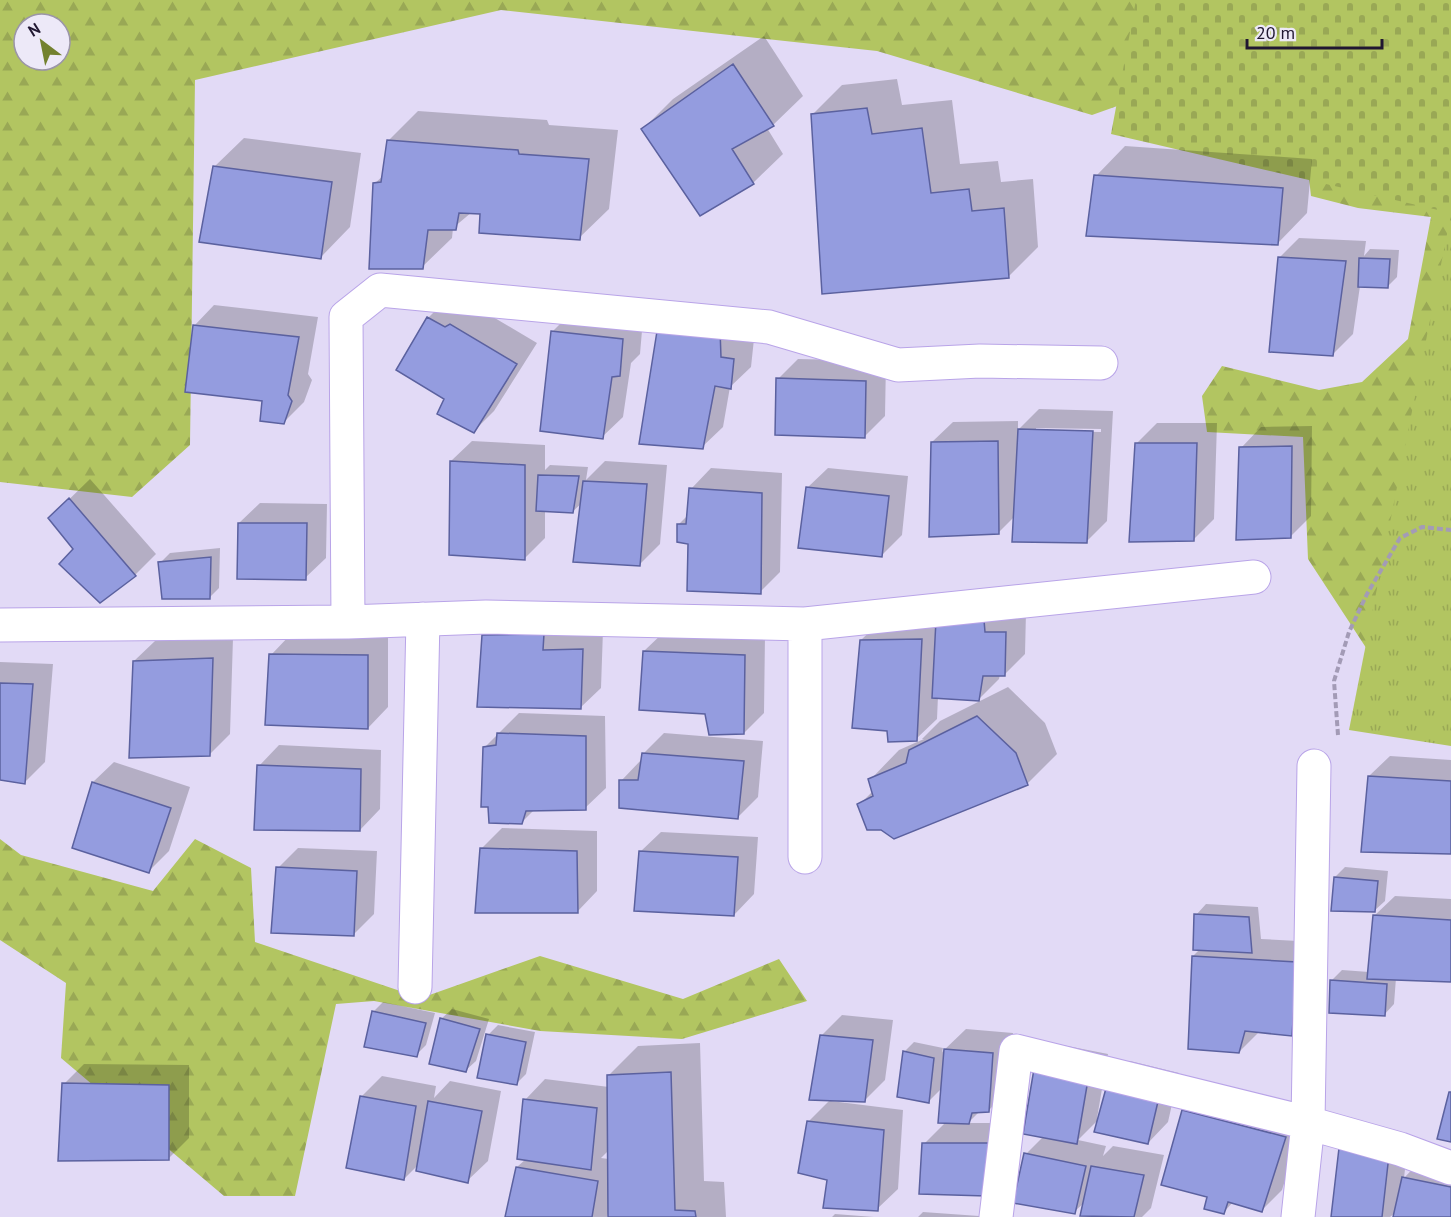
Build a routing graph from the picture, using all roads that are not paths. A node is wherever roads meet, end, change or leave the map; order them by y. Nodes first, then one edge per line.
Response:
1 (1101, 363) dead end
2 (1254, 577) dead end
3 (423, 619) junction
4 (348, 622) junction
5 (805, 624) junction
6 (0, 625) edge
7 (1314, 766) road end
8 (805, 857) dead end
9 (415, 987) dead end
10 (1308, 1123) junction
11 (1451, 1168) edge
12 (996, 1217) edge
13 (1298, 1217) edge

1 - 4 street
2 - 5 street
3 - 4 street
3 - 5 street
3 - 9 street
4 - 6 street
5 - 8 street
7 - 10 street
10 - 11 street
10 - 12 street
10 - 13 street

